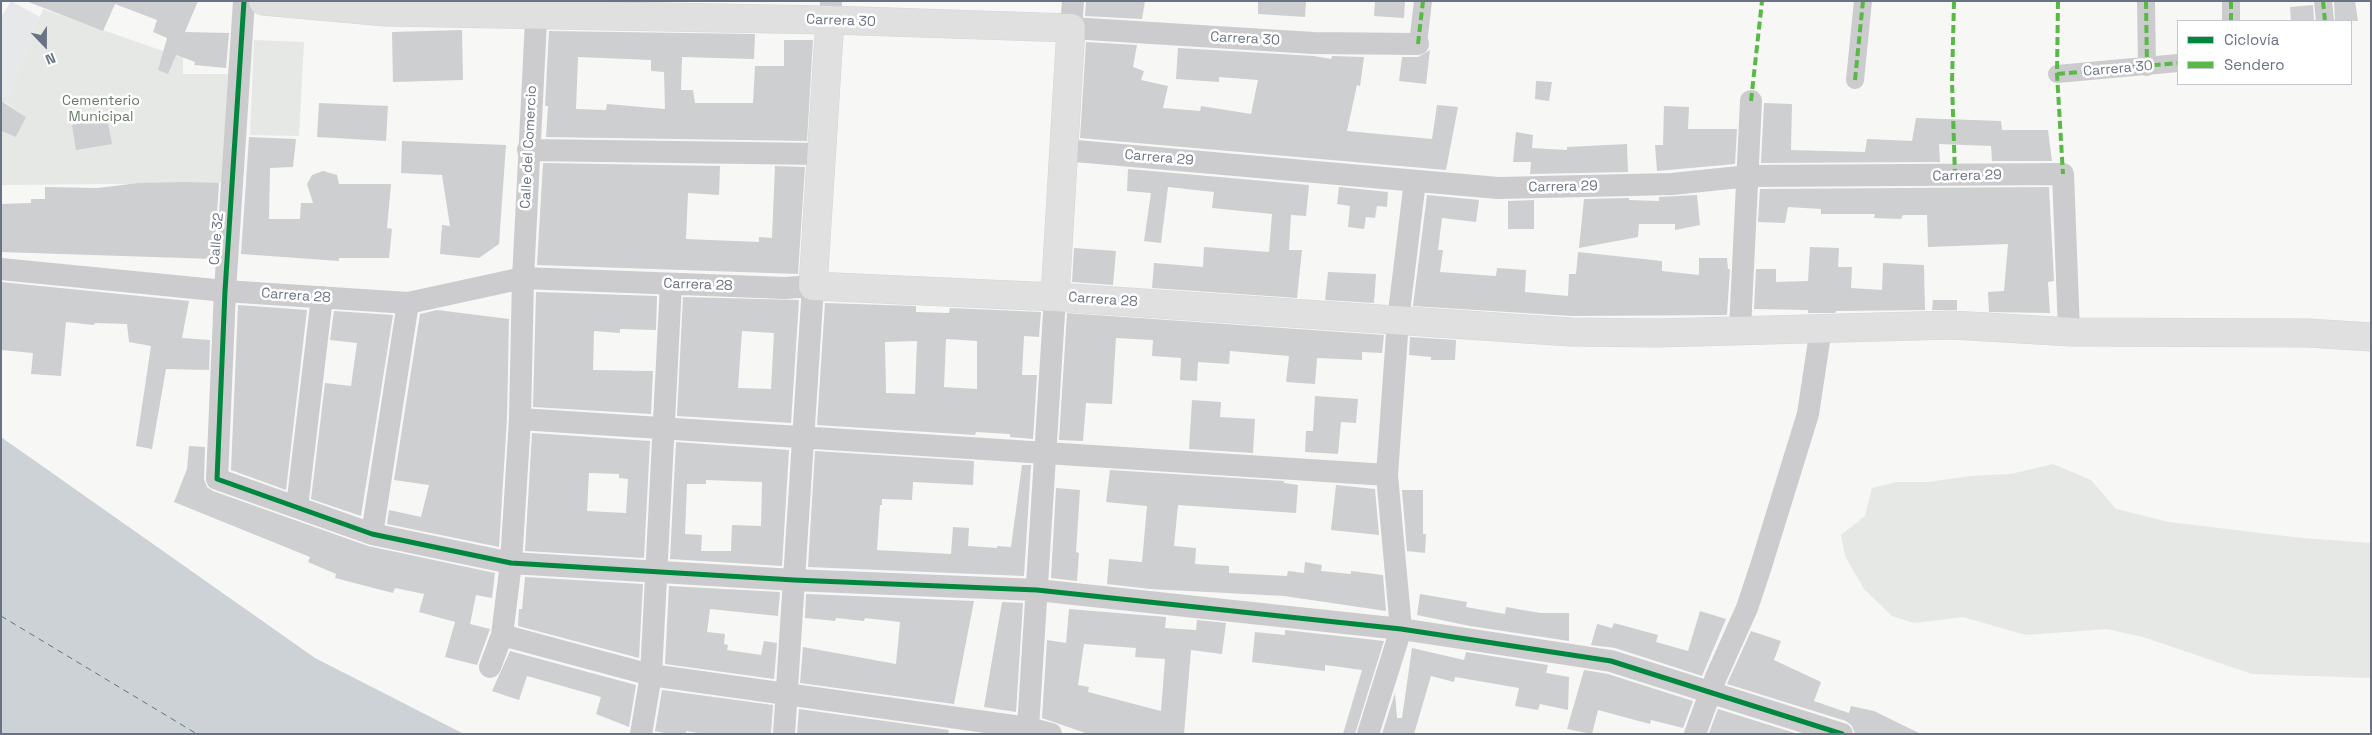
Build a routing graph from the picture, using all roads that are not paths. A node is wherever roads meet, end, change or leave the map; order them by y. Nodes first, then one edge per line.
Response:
1 (244, 1) edge
2 (263, 1) edge
3 (1073, 1) edge
4 (1423, 1) edge
5 (1863, 1) edge
6 (2146, 1) edge
7 (2231, 1) edge
8 (2323, 1) edge
9 (387, 6) edge
10 (536, 8) edge
11 (830, 11) edge
12 (2231, 20) edge
13 (2325, 20) edge
14 (1071, 28) junction
15 (1418, 44) joint
16 (2177, 63) edge
17 (2147, 67) junction
18 (2057, 74) dead end
19 (1855, 80) dead end
20 (1751, 102) dead end
21 (528, 150) junction
22 (1064, 150) junction
23 (821, 154) junction
24 (1748, 176) junction
25 (1415, 181) junction
26 (1, 270) edge
27 (523, 278) junction
28 (671, 284) junction
29 (813, 286) junction
30 (224, 291) junction
31 (1055, 297) junction
32 (322, 298) junction
33 (408, 303) junction
34 (1398, 320) junction
35 (1822, 328) junction
36 (1740, 330) junction
37 (2069, 331) junction
38 (2371, 337) edge
39 (520, 419) junction
40 (663, 428) junction
41 (803, 437) junction
42 (1045, 453) junction
43 (1387, 475) junction
44 (296, 507) junction
45 (372, 534) junction
46 (511, 563) junction
47 (656, 571) junction
48 (794, 580) junction
49 (1037, 590) junction
50 (1401, 629) junction
51 (502, 635) junction
52 (490, 667) dead end
53 (651, 675) junction
54 (1710, 692) junction
55 (787, 694) junction
56 (1027, 731) edge
57 (641, 734) edge
58 (784, 734) edge
59 (1051, 734) edge
60 (1368, 734) edge
61 (1695, 734) edge
62 (1842, 734) edge

1 - 30 street, Calle 32
2 - 9 main road, Carrera 30
3 - 14 street
4 - 15 street
5 - 19 street
6 - 17 street
7 - 12 street
8 - 13 street
9 - 10 main road, Carrera 30
10 - 11 main road, Carrera 30
10 - 21 street, Calle del Comercio
11 - 14 main road, Carrera 30
11 - 23 main road
14 - 15 street, Carrera 30
14 - 22 main road
16 - 17 street, Carrera 30
17 - 18 street, Carrera 30
20 - 24 street
21 - 23 street
21 - 27 street, Calle del Comercio
22 - 25 street, Carrera 29
22 - 31 main road
23 - 29 main road
24 - 25 street, Carrera 29
24 - 36 street
24 - 37 street, Carrera 29
25 - 34 street
26 - 30 street, Carrera 28
27 - 28 street, Carrera 28
27 - 33 street, Carrera 28
27 - 39 street, Calle del Comercio
28 - 29 street, Carrera 28
28 - 40 street
29 - 31 main road, Carrera 28
29 - 41 street
30 - 32 street, Carrera 28
30 - 44 street, Calle 32
31 - 34 main road, Carrera 28
31 - 42 street
32 - 33 street, Carrera 28
32 - 44 street
33 - 45 street
34 - 36 main road, Carrera 28
34 - 43 street
35 - 36 main road, Carrera 28
35 - 37 main road, Carrera 28
35 - 54 street
37 - 38 main road, Carrera 28
39 - 40 street
39 - 46 street, Calle del Comercio
40 - 41 street
40 - 47 street
41 - 42 street
41 - 48 street
42 - 43 street
42 - 49 street
43 - 50 street
44 - 45 street
45 - 46 street
46 - 47 street
46 - 51 street, Calle del Comercio
47 - 48 street
47 - 53 street
48 - 49 street
48 - 55 street
49 - 50 street
49 - 56 street
50 - 54 street
50 - 60 street
51 - 52 street, Calle del Comercio
51 - 53 street
53 - 55 street
53 - 57 street
54 - 61 street
54 - 62 street
55 - 56 street
55 - 58 street
56 - 59 street

